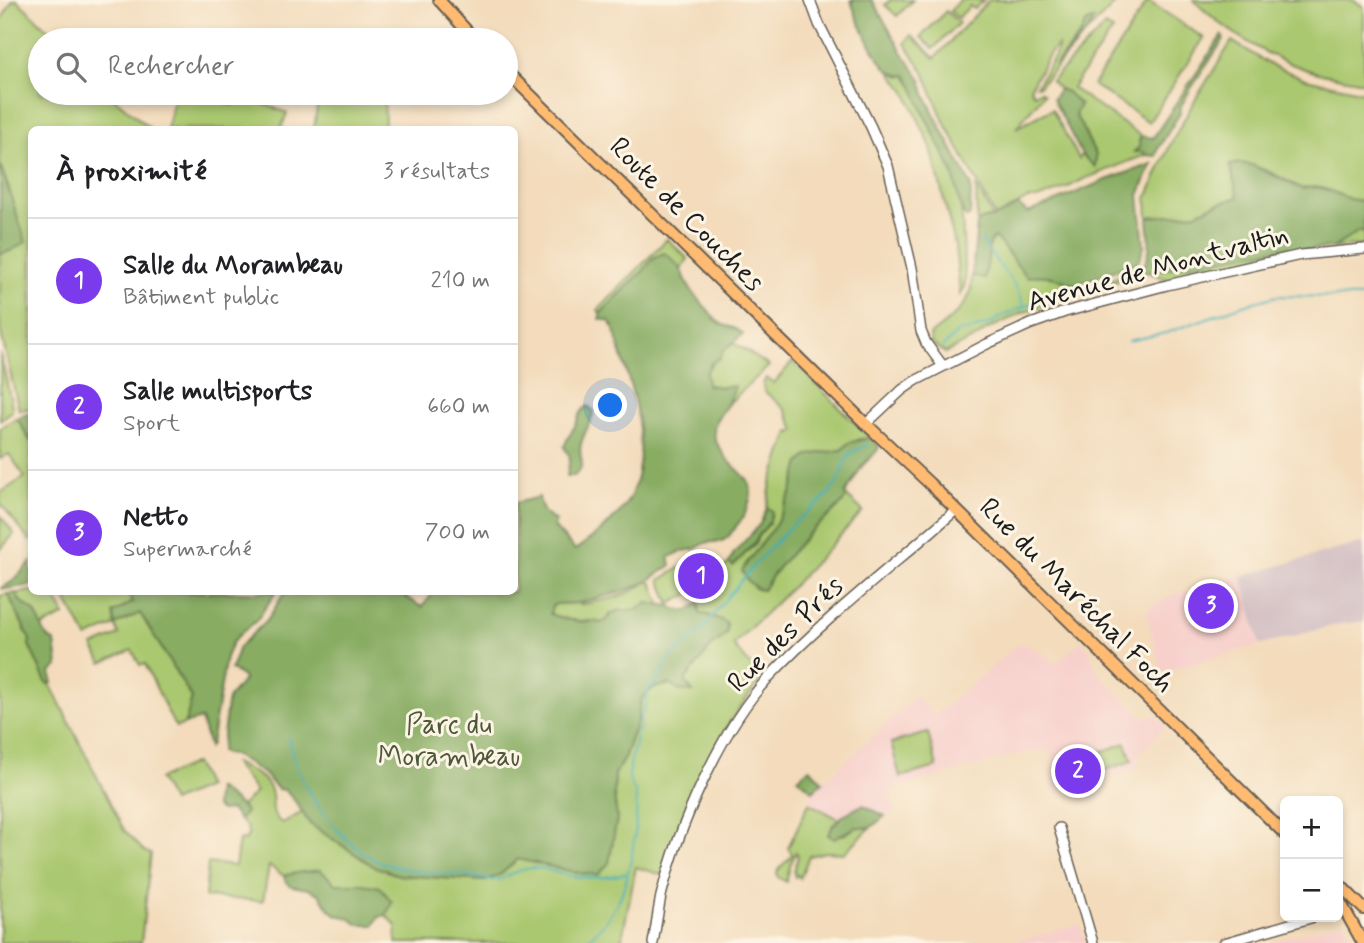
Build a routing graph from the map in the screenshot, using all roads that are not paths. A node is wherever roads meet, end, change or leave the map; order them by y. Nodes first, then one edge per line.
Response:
1 (439, 0) edge
2 (810, 0) edge
3 (464, 28) edge
4 (518, 83) edge
5 (1364, 249) edge
6 (930, 349) junction
7 (943, 366) junction
8 (915, 381) junction
9 (833, 392) joint
10 (866, 425) junction
11 (956, 510) junction
12 (1059, 828) dead end
13 (1280, 829) edge
14 (1343, 888) edge
15 (1352, 896) junction
16 (1343, 902) edge
17 (1364, 909) edge
18 (1343, 911) edge
19 (1297, 922) edge
20 (1362, 940) edge
21 (653, 943) edge
22 (1093, 943) edge
23 (1224, 943) edge

1 - 3 main road
2 - 6 street
4 - 9 main road, Route de Couches
5 - 7 street, Avenue de Montvaltin
6 - 7 street
6 - 8 street
7 - 8 street, Avenue de Montvaltin
8 - 10 street, Avenue de Montvaltin
9 - 10 main road, Rue du Maréchal Foch
10 - 11 main road, Rue du Maréchal Foch
11 - 13 main road, Rue du Maréchal Foch
11 - 21 street, Rue des Prés
12 - 22 street
14 - 15 main road
15 - 16 street
15 - 17 main road
18 - 20 main road
19 - 23 street

